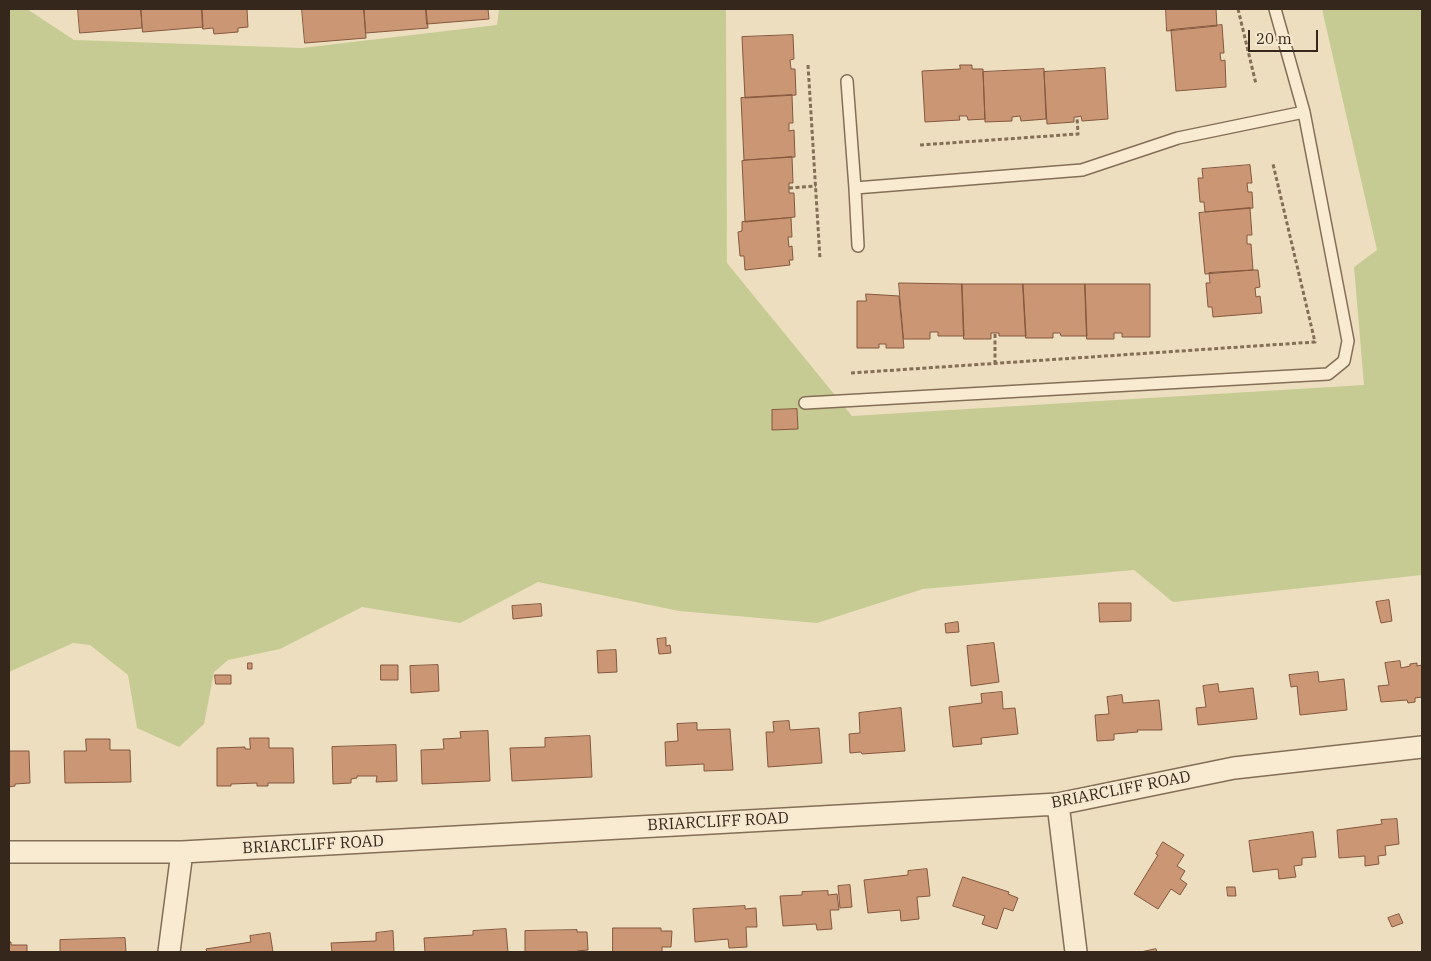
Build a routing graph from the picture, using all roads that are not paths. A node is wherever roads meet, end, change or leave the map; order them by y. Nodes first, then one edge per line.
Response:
1 (1275, 9) edge
2 (847, 81) dead end
3 (1304, 112) junction
4 (856, 188) junction
5 (858, 246) dead end
6 (805, 403) dead end
7 (1422, 747) edge
8 (1058, 804) junction
9 (9, 852) edge
10 (182, 852) junction
11 (169, 952) edge
12 (1076, 952) edge

1 - 3 lane
2 - 4 lane
3 - 4 lane
3 - 6 lane
4 - 5 lane
7 - 8 street, BRIARCLIFF ROAD
8 - 10 street, BRIARCLIFF ROAD
8 - 12 street
9 - 10 street, BRIARCLIFF ROAD
10 - 11 street

